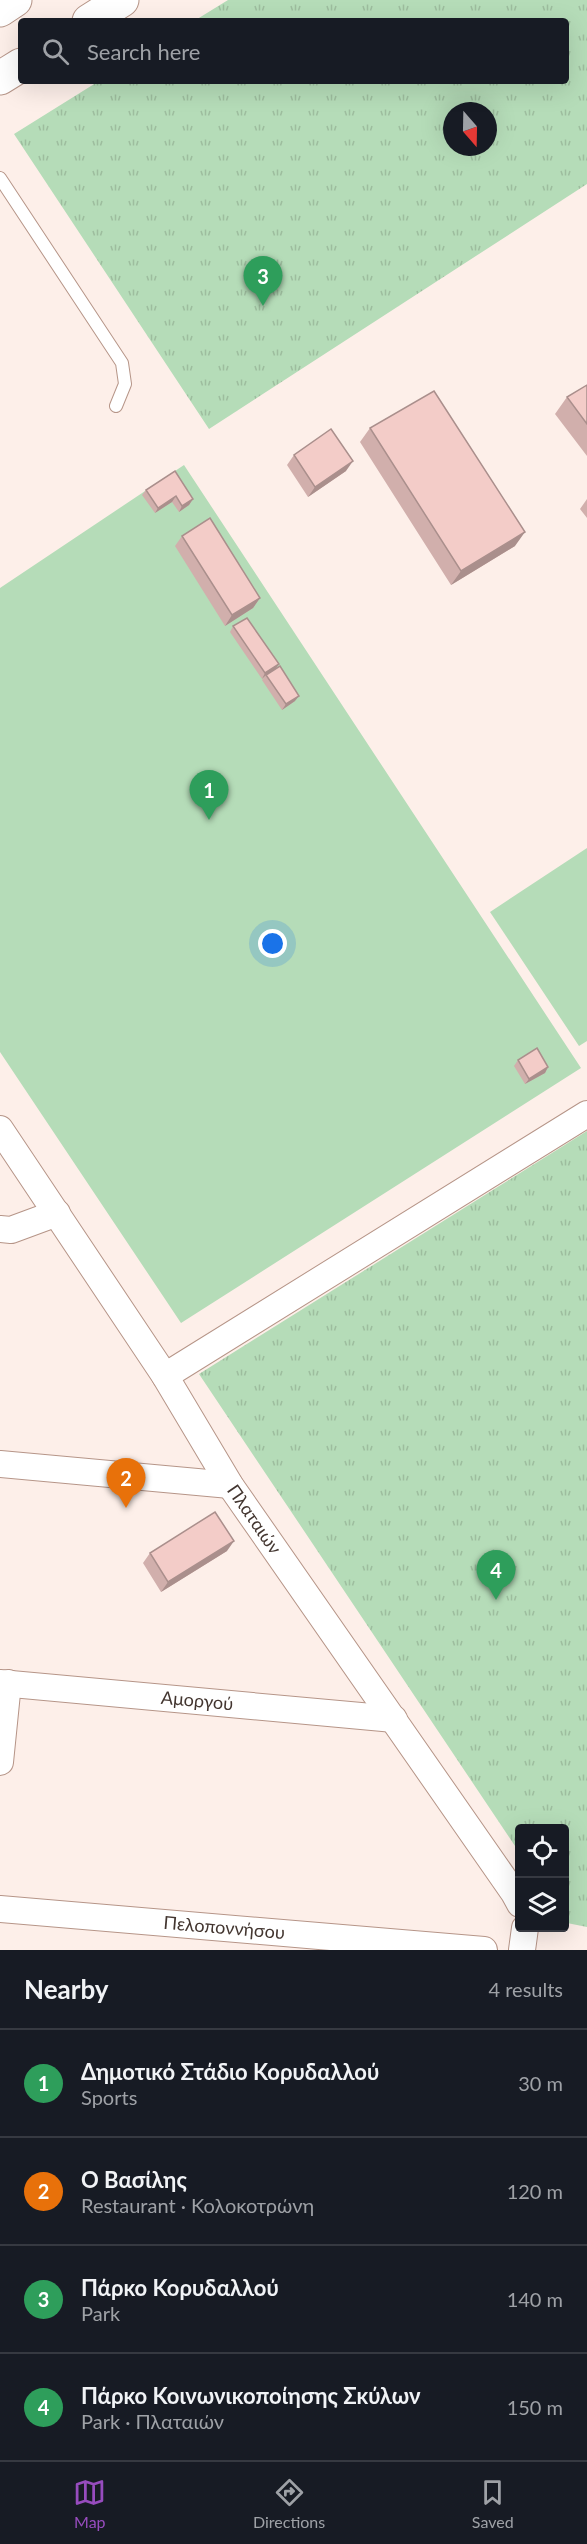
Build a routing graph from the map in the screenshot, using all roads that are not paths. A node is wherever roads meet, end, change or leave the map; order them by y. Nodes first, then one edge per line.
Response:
1 (15, 0) edge
2 (122, 0) edge
3 (0, 10) edge
4 (94, 18) edge
5 (18, 67) edge
6 (0, 78) edge
7 (0, 178) edge
8 (116, 406) dead end
9 (587, 1113) edge
10 (0, 1129) edge
11 (57, 1213) junction
12 (0, 1229) edge
13 (165, 1376) junction
14 (0, 1464) edge
15 (230, 1485) junction
16 (4, 1683) edge
17 (393, 1719) junction
18 (0, 1762) edge
19 (515, 1895) edge
20 (0, 1909) edge
21 (524, 1932) edge
22 (484, 1950) edge
23 (522, 1950) edge

1 - 3 main road
2 - 4 main road
5 - 6 main road
7 - 8 lane
9 - 13 street
10 - 11 street, Πλαταιών
11 - 12 street
11 - 13 street, Πλαταιών
13 - 15 street, Πλαταιών
14 - 15 street
15 - 17 street, Πλαταιών
16 - 17 street, Αμοργού
16 - 18 street
17 - 19 street, Πλαταιών
20 - 22 street, Πελοποννήσου
21 - 23 street

